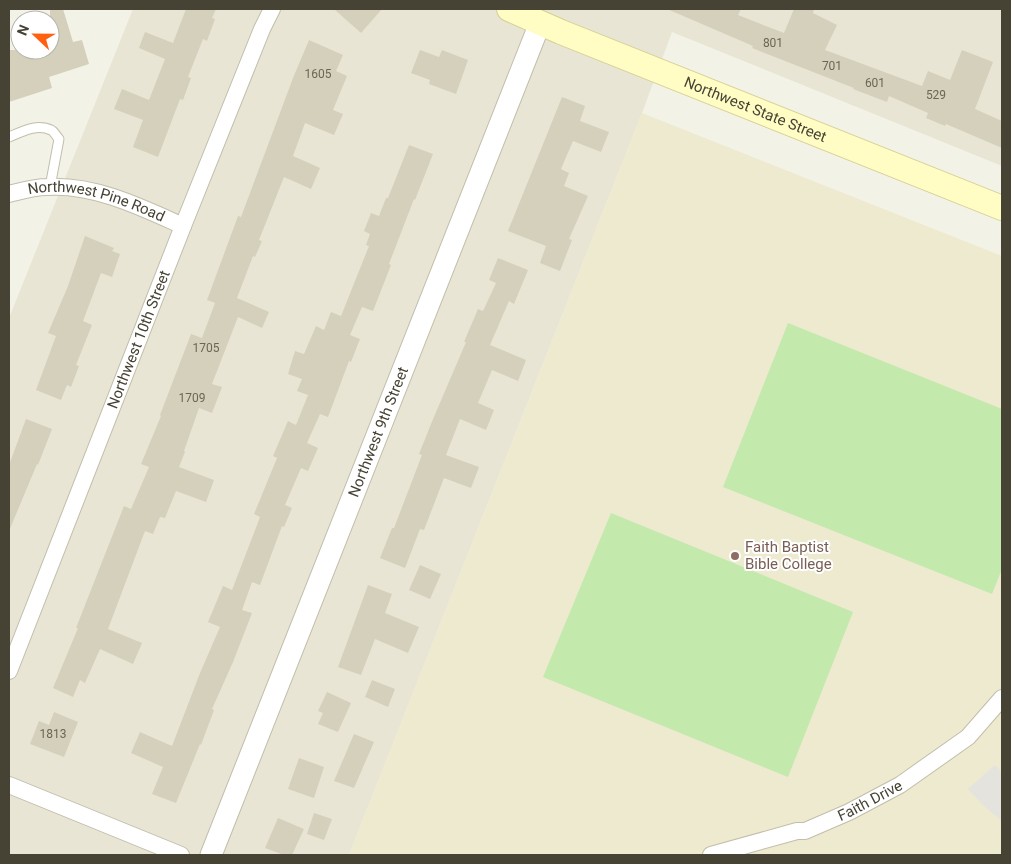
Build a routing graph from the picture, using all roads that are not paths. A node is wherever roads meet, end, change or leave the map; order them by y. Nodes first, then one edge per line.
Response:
1 (272, 9) edge
2 (509, 9) edge
3 (542, 16) edge
4 (9, 138) edge
5 (50, 187) junction
6 (9, 194) edge
7 (1002, 208) edge
8 (183, 226) junction
9 (9, 671) edge
10 (1002, 698) edge
11 (9, 785) edge
12 (181, 855) edge
13 (211, 855) edge
14 (711, 855) edge

1 - 8 street, Northwest 10th Street
2 - 3 main road, Northwest State Street
3 - 7 main road, Northwest State Street
3 - 13 street, Northwest 9th Street
4 - 5 lane
5 - 6 street, Northwest Pine Road
5 - 8 street, Northwest Pine Road
8 - 9 street, Northwest 10th Street
10 - 14 street, Faith Drive
11 - 12 street

